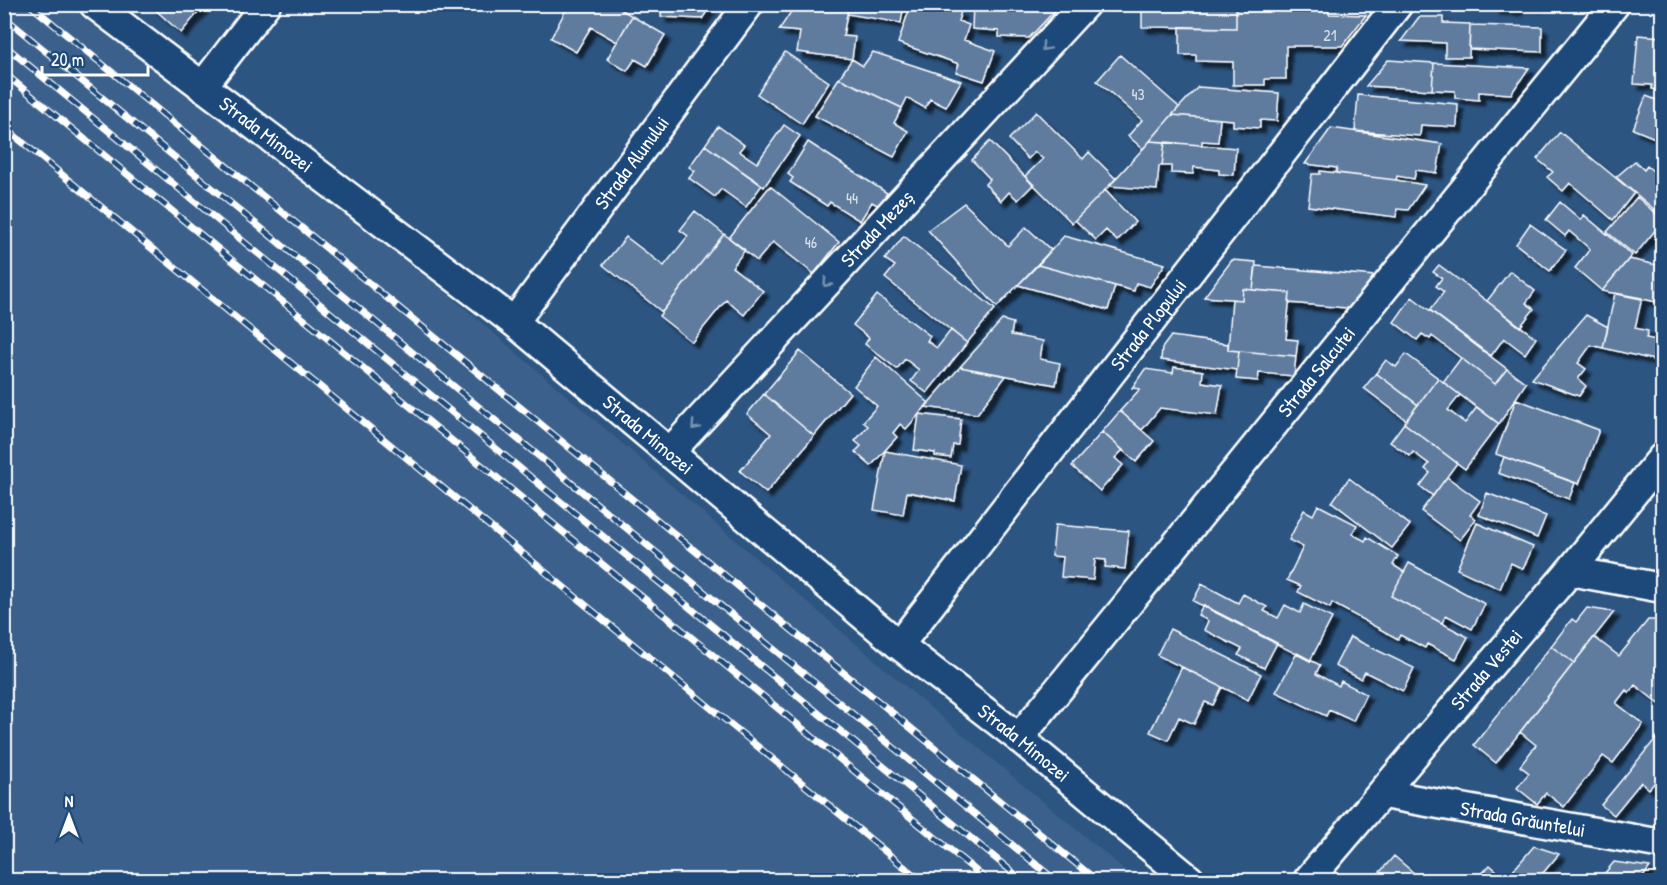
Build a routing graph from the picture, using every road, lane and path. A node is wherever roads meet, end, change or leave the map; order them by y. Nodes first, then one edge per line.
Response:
1 (94, 4) edge
2 (266, 4) edge
3 (749, 4) edge
4 (1085, 4) edge
5 (1398, 4) edge
6 (1615, 4) edge
7 (202, 87) junction
8 (514, 322) junction
9 (669, 453) junction
10 (1662, 458) edge
11 (1570, 571) junction
12 (1662, 588) edge
13 (899, 645) junction
14 (1019, 738) junction
15 (1383, 794) junction
16 (1662, 844) edge
17 (1190, 880) edge
18 (1308, 880) edge

1 - 7 street, Strada Mimozei
2 - 7 street
3 - 8 street, Strada Alunului
4 -> 9 street, Strada Mezeș
5 - 13 street, Strada Plopului
6 - 14 street, Strada Salcutei
7 - 8 street, Strada Mimozei
8 - 9 street, Strada Mimozei
9 - 13 street, Strada Mimozei
10 - 11 street, Strada Vestei
11 - 12 street
11 - 15 street, Strada Vestei
13 - 14 street, Strada Mimozei
14 - 17 street, Strada Mimozei
15 - 16 street, Strada Grăuntelui
15 - 18 street, Strada Vestei

